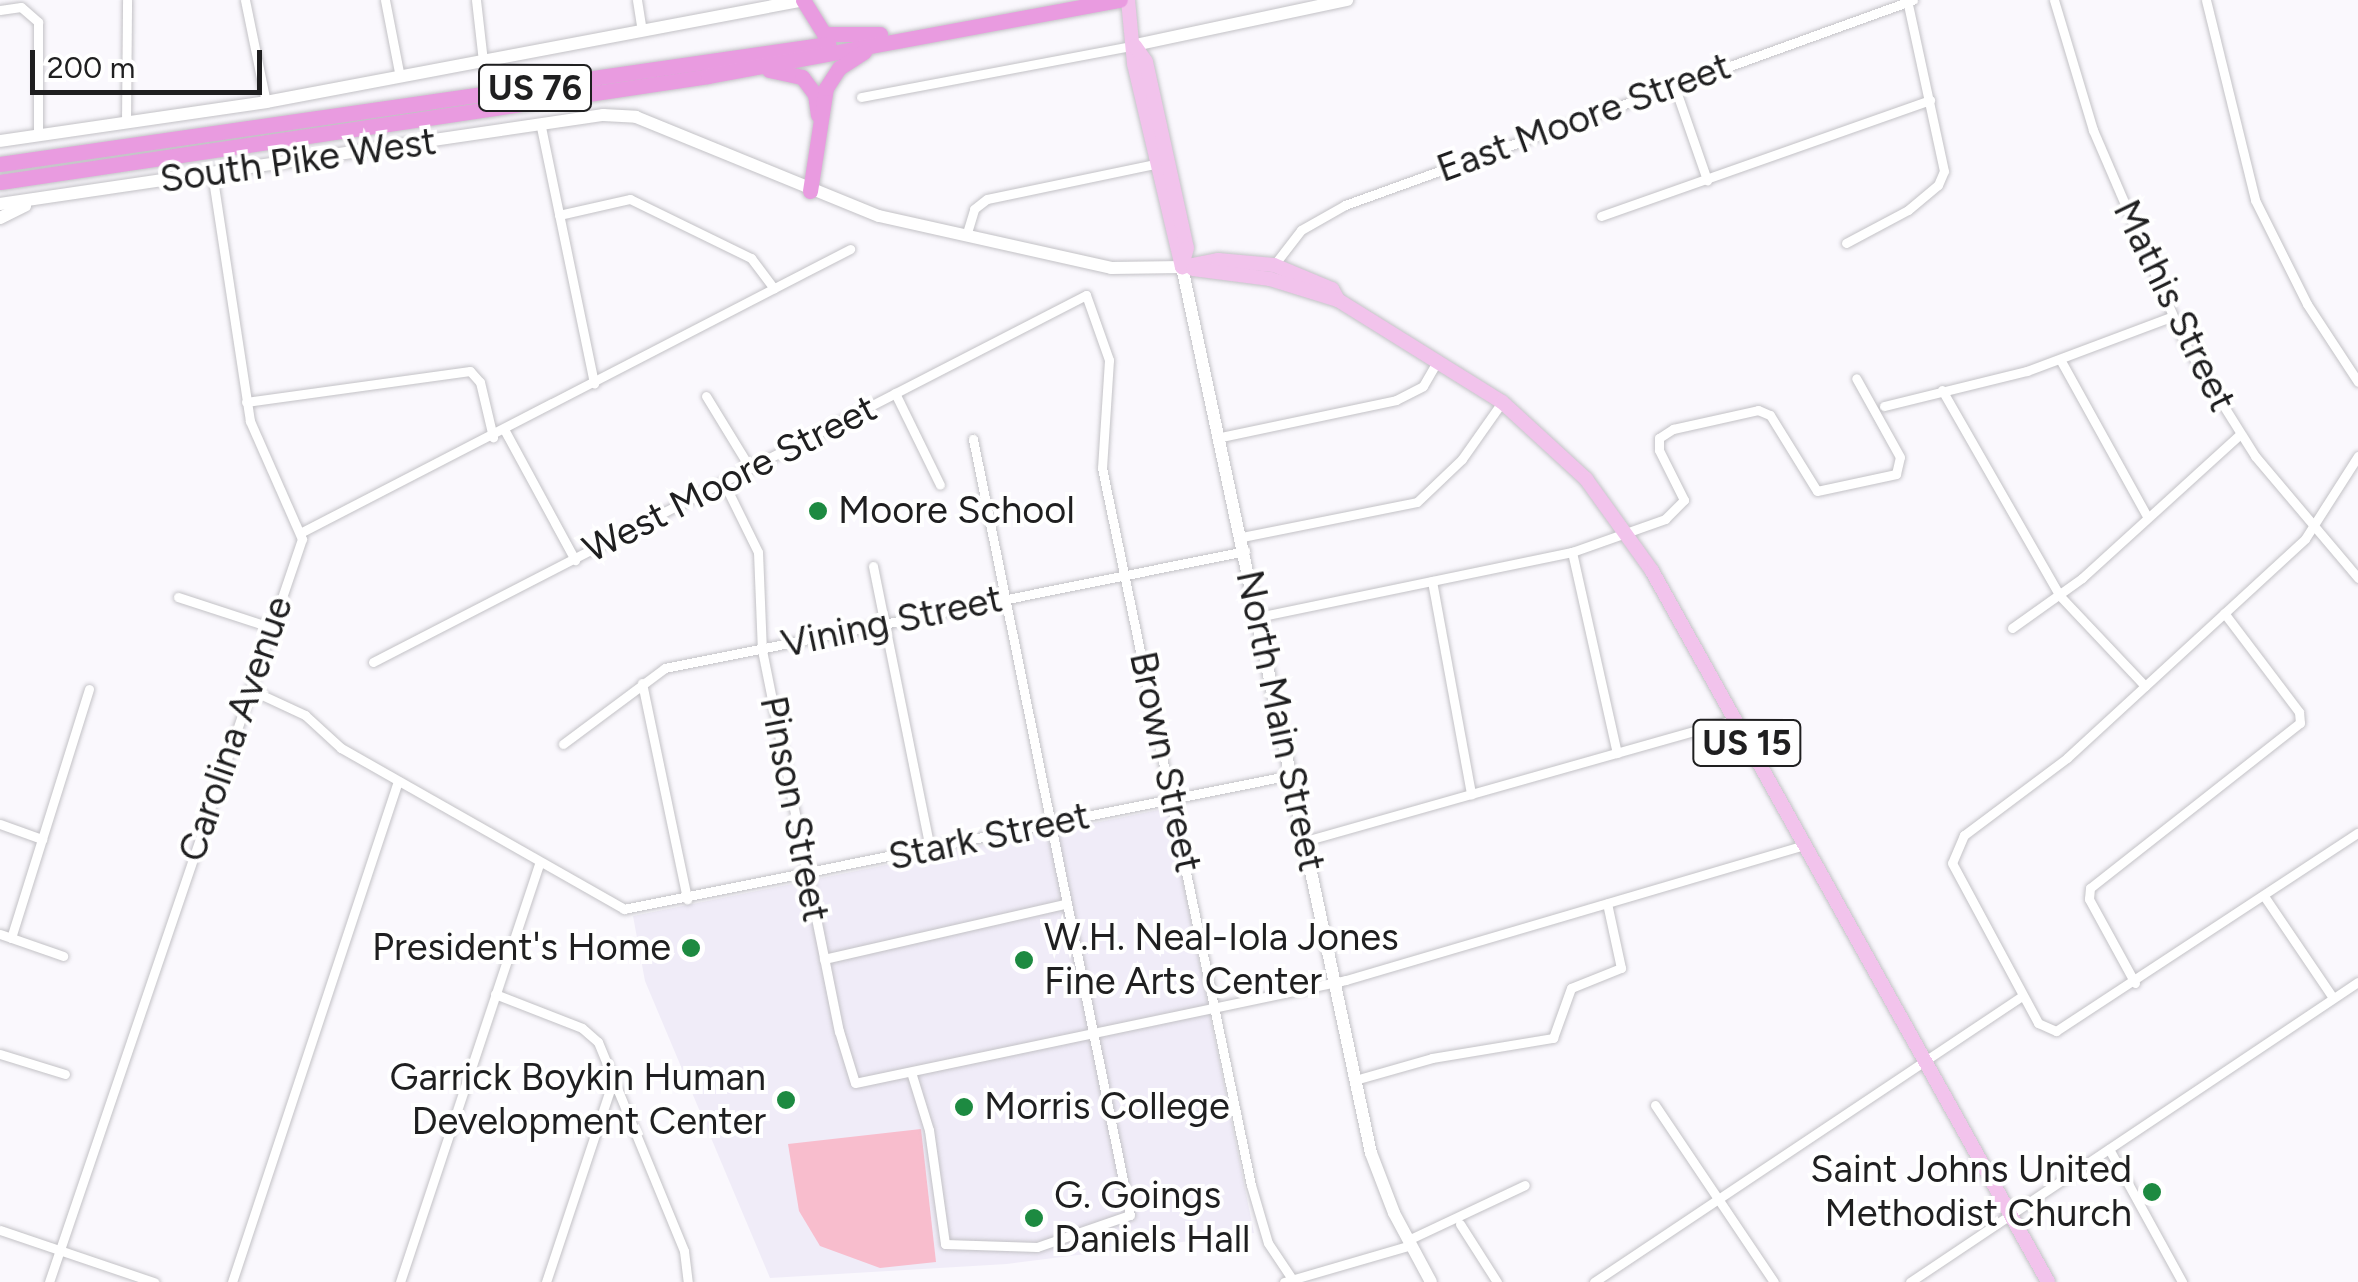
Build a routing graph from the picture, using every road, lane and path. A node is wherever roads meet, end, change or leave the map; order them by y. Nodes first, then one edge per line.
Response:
1 (127, 0) edge
2 (246, 0) edge
3 (385, 0) edge
4 (476, 0) edge
5 (636, 0) edge
6 (804, 0) edge
7 (1068, 0) edge
8 (1120, 0) edge
9 (1128, 0) edge
10 (1347, 0) edge
11 (2054, 0) edge
12 (2206, 0) edge
13 (1910, 1) edge
14 (0, 10) edge
15 (808, 18) junction
16 (642, 31) junction
17 (883, 39) junction
18 (1135, 45) junction
19 (483, 61) junction
20 (754, 62) junction
21 (400, 77) junction
22 (1674, 85) junction
23 (861, 98) dead end
24 (1930, 100) junction
25 (266, 102) junction
26 (126, 123) junction
27 (541, 127) junction
28 (38, 135) junction
29 (0, 141) edge
30 (821, 149) junction
31 (0, 164) edge
32 (1155, 164) junction
33 (212, 172) junction
34 (1707, 180) junction
35 (0, 182) edge
36 (810, 191) junction
37 (47, 197) junction
38 (0, 204) edge
39 (559, 215) junction
40 (1602, 216) dead end
41 (0, 218) edge
42 (966, 236) junction
43 (1846, 243) dead end
44 (850, 249) dead end
45 (1274, 264) junction
46 (1182, 266) junction
47 (774, 288) junction
48 (1086, 295) joint
49 (1334, 295) junction
50 (2171, 317) junction
51 (2061, 361) junction
52 (1437, 362) junction
53 (1856, 378) dead end
54 (2358, 382) edge
55 (594, 384) junction
56 (1942, 390) junction
57 (895, 393) junction
58 (706, 396) dead end
59 (246, 402) junction
60 (1502, 402) junction
61 (1884, 406) dead end
62 (504, 431) junction
63 (2239, 434) junction
64 (493, 437) junction
65 (1221, 437) junction
66 (972, 439) dead end
67 (2358, 456) edge
68 (750, 468) junction
69 (724, 483) junction
70 (940, 485) dead end
71 (2148, 518) junction
72 (2315, 524) junction
73 (302, 532) junction
74 (1629, 535) junction
75 (1243, 544) junction
76 (1572, 552) junction
77 (575, 560) junction
78 (872, 566) dead end
79 (1126, 574) junction
80 (2358, 578) edge
81 (1432, 581) junction
82 (2060, 596) junction
83 (178, 597) dead end
84 (1006, 598) junction
85 (2224, 613) junction
86 (1258, 617) junction
87 (884, 625) junction
88 (270, 627) junction
89 (2012, 628) dead end
90 (762, 650) junction
91 (373, 662) dead end
92 (642, 683) junction
93 (2145, 686) junction
94 (250, 689) junction
95 (89, 690) dead end
96 (1734, 720) junction
97 (563, 744) dead end
98 (1617, 753) junction
99 (1291, 775) junction
100 (398, 781) junction
101 (1471, 794) junction
102 (1172, 800) junction
103 (0, 824) edge
104 (1050, 824) junction
105 (2358, 833) edge
106 (42, 839) junction
107 (1305, 840) junction
108 (1804, 845) junction
109 (930, 849) junction
110 (538, 863) junction
111 (807, 875) junction
112 (2264, 896) junction
113 (687, 899) junction
114 (1607, 903) junction
115 (1064, 904) junction
116 (5, 936) edge
117 (63, 956) dead end
118 (824, 959) junction
119 (1334, 982) junction
120 (2358, 982) edge
121 (2135, 983) junction
122 (495, 994) junction
123 (2022, 996) junction
124 (2332, 998) junction
125 (1216, 1008) junction
126 (1091, 1034) junction
127 (0, 1054) edge
128 (1925, 1061) junction
129 (910, 1072) junction
130 (66, 1074) dead end
131 (614, 1077) junction
132 (1355, 1080) junction
133 (1655, 1105) dead end
134 (2109, 1149) junction
135 (1526, 1185) dead end
136 (1718, 1199) junction
137 (2010, 1215) junction
138 (1460, 1224) dead end
139 (0, 1230) edge
140 (1409, 1243) junction
141 (60, 1250) junction
142 (1290, 1281) edge
143 (49, 1282) edge
144 (154, 1282) edge
145 (232, 1282) edge
146 (400, 1282) edge
147 (546, 1282) edge
148 (688, 1282) edge
149 (1432, 1282) edge
150 (1497, 1282) edge
151 (1594, 1282) edge
152 (1774, 1282) edge
153 (1910, 1282) edge
154 (2048, 1282) edge
155 (2182, 1282) edge

1 - 26 street
2 - 25 street
3 - 21 street
4 - 19 street
5 - 16 street
6 - 15 highway
6 - 16 main road
7 - 17 highway, US 76
8 - 17 highway, US 76
9 - 18 main road
10 - 18 main road
11 - 50 street, Mathis Street
12 - 54 street
13 - 22 street, East Moore Street
13 - 24 street
14 - 28 street
15 - 17 highway
15 - 20 highway
16 - 19 main road
17 - 20 highway, US 76
17 - 30 highway
18 - 23 street
18 - 32 main road
18 - 46 main road
19 - 21 main road
20 - 30 highway
20 - 31 highway, US 76
20 - 35 highway, US 76
21 - 25 main road
22 - 34 street
22 - 45 street, East Moore Street
24 - 34 street
24 - 43 street
25 - 26 main road
26 - 28 main road
27 - 33 main road, South Pike West
27 - 36 main road, South Pike West
27 - 39 street
28 - 29 main road
30 - 36 highway
32 - 42 street
32 - 46 main road
33 - 37 main road, South Pike West
33 - 59 street
34 - 40 street
36 - 42 main road, South Pike West
37 - 38 main road, South Pike West
37 - 41 main road
39 - 47 street
39 - 55 street
42 - 46 main road, South Pike West
44 - 47 street
45 - 46 main road
45 - 49 main road
46 - 49 main road
46 - 65 main road, North Main Street
47 - 55 street
48 - 57 street, West Moore Street
48 - 79 street, Brown Street
49 - 52 main road, US 15
50 - 51 street
50 - 63 street, Mathis Street
51 - 56 street
51 - 71 street
52 - 60 main road, US 15
52 - 65 street
53 - 74 street
55 - 62 street
56 - 61 street
56 - 82 street
57 - 68 street, West Moore Street
57 - 70 street
58 - 68 street
59 - 64 street
59 - 73 street
60 - 74 main road, US 15
60 - 75 street, Vining Street
62 - 64 street
62 - 77 street
63 - 71 street
63 - 72 street, Mathis Street
64 - 73 street
65 - 75 main road, North Main Street
66 - 84 street
67 - 72 street
68 - 69 street, West Moore Street
69 - 77 street, West Moore Street
69 - 90 street, Pinson Street
71 - 82 street
72 - 80 street, Mathis Street
72 - 85 street
73 - 88 street, Carolina Avenue
74 - 76 street
74 - 96 main road, US 15
75 - 79 street, Vining Street
75 - 86 main road, North Main Street
76 - 81 street
76 - 98 street
77 - 91 street, West Moore Street
78 - 87 street
79 - 84 street, Vining Street
79 - 102 street, Brown Street
81 - 86 street
81 - 101 street
82 - 89 street
82 - 93 street
83 - 88 street
84 - 87 street, Vining Street
84 - 104 street
85 - 93 street
85 - 121 street
86 - 99 main road, North Main Street
87 - 90 street, Vining Street
87 - 109 street
88 - 94 street, Carolina Avenue
90 - 92 street, Vining Street
90 - 111 street, Pinson Street
92 - 97 street, Vining Street
92 - 113 street
93 - 123 street
94 - 100 street, Stark Street
94 - 141 street, Carolina Avenue
95 - 106 street
96 - 98 street
96 - 108 main road, US 15
98 - 101 street
99 - 102 street, Stark Street
99 - 107 main road, North Main Street
100 - 110 street, Stark Street
100 - 145 street
101 - 107 street
102 - 104 street, Stark Street
102 - 125 street, Brown Street
103 - 106 street
104 - 109 street, Stark Street
104 - 115 street
105 - 112 street
106 - 116 street
107 - 119 main road, North Main Street
108 - 114 street
108 - 128 main road, US 15
109 - 111 street, Stark Street
110 - 113 street, Stark Street
110 - 122 street
111 - 113 street, Stark Street
111 - 118 street, Pinson Street
112 - 121 street
112 - 124 street
114 - 119 street
114 - 132 street
115 - 118 street
115 - 126 street
116 - 117 street
118 - 129 street, Pinson Street
119 - 125 street
119 - 132 main road, North Main Street
120 - 124 street
121 - 123 street
122 - 131 street
122 - 146 street
123 - 128 street
124 - 134 street
125 - 126 street
125 - 142 street, Brown Street
126 - 129 street
126 - 129 street
127 - 130 street
128 - 136 street
128 - 137 main road, US 15
131 - 147 street
131 - 148 street
132 - 140 main road, North Main Street
133 - 136 street
134 - 137 street
134 - 155 street
135 - 140 street
136 - 151 street
136 - 152 street
137 - 153 street
137 - 154 main road, US 15
138 - 150 street
139 - 141 street
140 - 142 street
140 - 149 main road, North Main Street
141 - 143 street, Carolina Avenue
141 - 144 street

